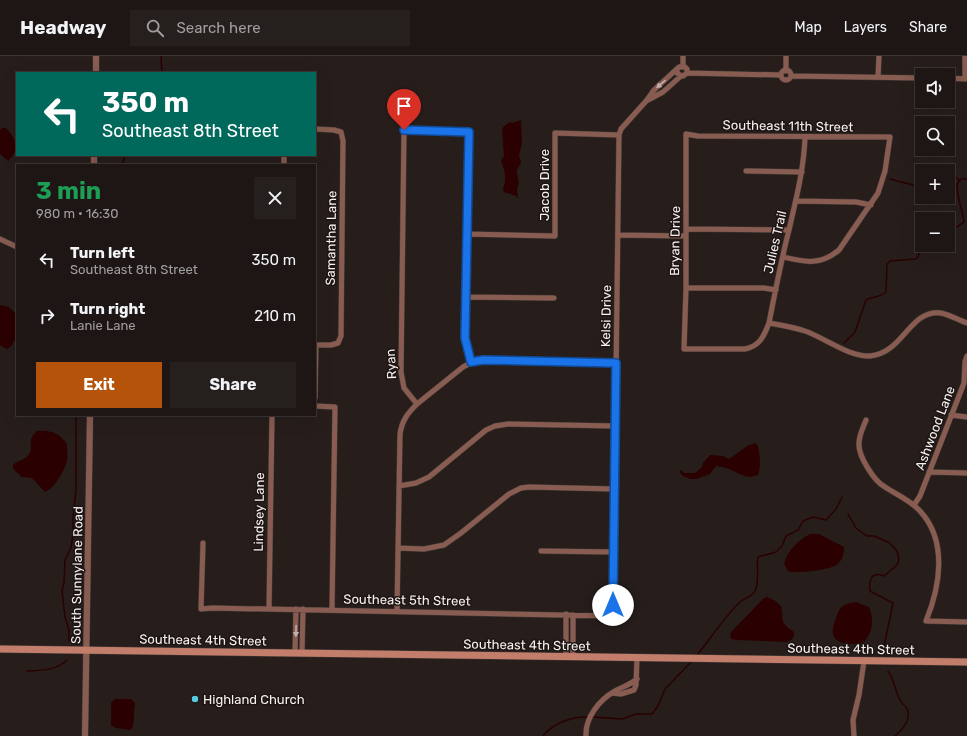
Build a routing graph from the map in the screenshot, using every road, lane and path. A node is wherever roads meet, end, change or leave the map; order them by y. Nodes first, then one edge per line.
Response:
1 (96, 56) edge
2 (684, 56) edge
3 (786, 56) edge
4 (879, 56) edge
5 (965, 56) edge
6 (683, 66) junction
7 (677, 70) junction
8 (786, 70) junction
9 (96, 72) edge
10 (687, 73) junction
11 (782, 75) junction
12 (681, 76) junction
13 (791, 76) junction
14 (878, 77) junction
15 (915, 78) edge
16 (955, 78) edge
17 (647, 100) junction
18 (316, 129) edge
19 (686, 134) joint
20 (619, 135) junction
21 (805, 137) junction
22 (746, 171) dead end
23 (802, 172) junction
24 (796, 201) junction
25 (870, 205) junction
26 (686, 229) junction
27 (789, 230) junction
28 (467, 234) junction
29 (618, 234) junction
30 (686, 236) junction
31 (0, 239) edge
32 (16, 247) edge
33 (783, 257) junction
34 (686, 288) junction
35 (776, 290) junction
36 (465, 297) junction
37 (554, 298) dead end
38 (769, 323) junction
39 (967, 323) edge
40 (316, 345) edge
41 (754, 346) joint
42 (967, 356) edge
43 (471, 362) junction
44 (616, 363) junction
45 (417, 404) junction
46 (316, 406) edge
47 (951, 415) junction
48 (90, 416) edge
49 (272, 416) edge
50 (967, 417) edge
51 (866, 420) dead end
52 (615, 426) junction
53 (929, 472) junction
54 (967, 473) edge
55 (399, 486) junction
56 (614, 489) junction
57 (914, 504) junction
58 (203, 543) dead end
59 (398, 548) junction
60 (541, 551) dead end
61 (613, 552) junction
62 (269, 609) junction
63 (296, 609) junction
64 (303, 609) junction
65 (332, 610) junction
66 (397, 611) junction
67 (566, 614) junction
68 (573, 615) junction
69 (613, 616) joint
70 (967, 622) edge
71 (0, 649) edge
72 (87, 650) junction
73 (299, 653) junction
74 (569, 657) junction
75 (637, 658) junction
76 (864, 661) junction
77 (967, 662) edge
78 (86, 736) edge
79 (586, 736) edge
80 (854, 736) edge

1 - 9 street
2 - 6 street
3 - 8 street
4 - 14 street
5 - 16 street
6 - 7 street
6 - 10 street
7 - 12 street
7 -> 17 street
8 - 11 street
8 - 13 street
10 - 11 street
10 - 12 street
11 - 13 street
12 - 17 street
13 - 14 street
14 - 15 street
17 - 20 street
18 - 40 street, Samantha Lane
19 - 21 street, Southeast 11th Street
19 - 26 street, Bryan Drive
20 - 28 street, Jacob Drive
20 - 29 street, Kelsi Drive
21 - 23 street, Julies Trail
21 - 25 street, Southeast 11th Street
22 - 23 street
23 - 24 street, Julies Trail
24 - 25 street
24 - 27 street, Julies Trail
25 - 33 street
26 - 27 street
26 - 30 street, Bryan Drive
27 - 33 street, Julies Trail
28 - 36 street
28 - 45 street, Ryan
29 - 30 street
29 - 44 street, Kelsi Drive
30 - 34 street, Bryan Drive
31 - 32 street
33 - 35 street, Julies Trail
34 - 35 street
34 - 41 street, Bryan Drive
35 - 38 street, Julies Trail
36 - 37 street
36 - 43 street
38 - 39 street
38 - 41 street, Julies Trail
42 - 47 street, Ashwood Lane
43 - 44 street
43 - 45 street
44 - 52 street, Kelsi Drive
45 - 55 street
46 - 65 street
47 - 50 street
47 - 53 street, Ashwood Lane
48 - 72 street, South Sunnylane Road
49 - 62 street, Lindsey Lane
51 - 57 street
52 - 55 street
52 - 56 street, Kelsi Drive
53 - 54 street
53 - 57 street, Ashwood Lane
55 - 59 street
56 - 59 street
56 - 61 street, Kelsi Drive
57 - 70 street
58 - 62 street, Southeast 5th Street
59 - 66 street
60 - 61 street
61 - 69 street, Kelsi Drive
62 - 63 street, Southeast 5th Street
63 - 64 street, Southeast 5th Street
63 -> 73 street
64 - 65 street, Southeast 5th Street
64 - 73 street
65 - 66 street, Southeast 5th Street
66 - 67 street, Southeast 5th Street
67 - 68 street, Southeast 5th Street
67 - 74 street
68 - 69 street, Southeast 5th Street
68 - 74 street
71 - 72 main road, Southeast 4th Street
72 - 73 main road, Southeast 4th Street
72 - 78 street, South Sunnylane Road
73 - 74 main road, Southeast 4th Street
74 - 75 main road, Southeast 4th Street
75 - 76 main road, Southeast 4th Street
75 - 79 street
76 - 77 main road, Southeast 4th Street
76 - 80 street

